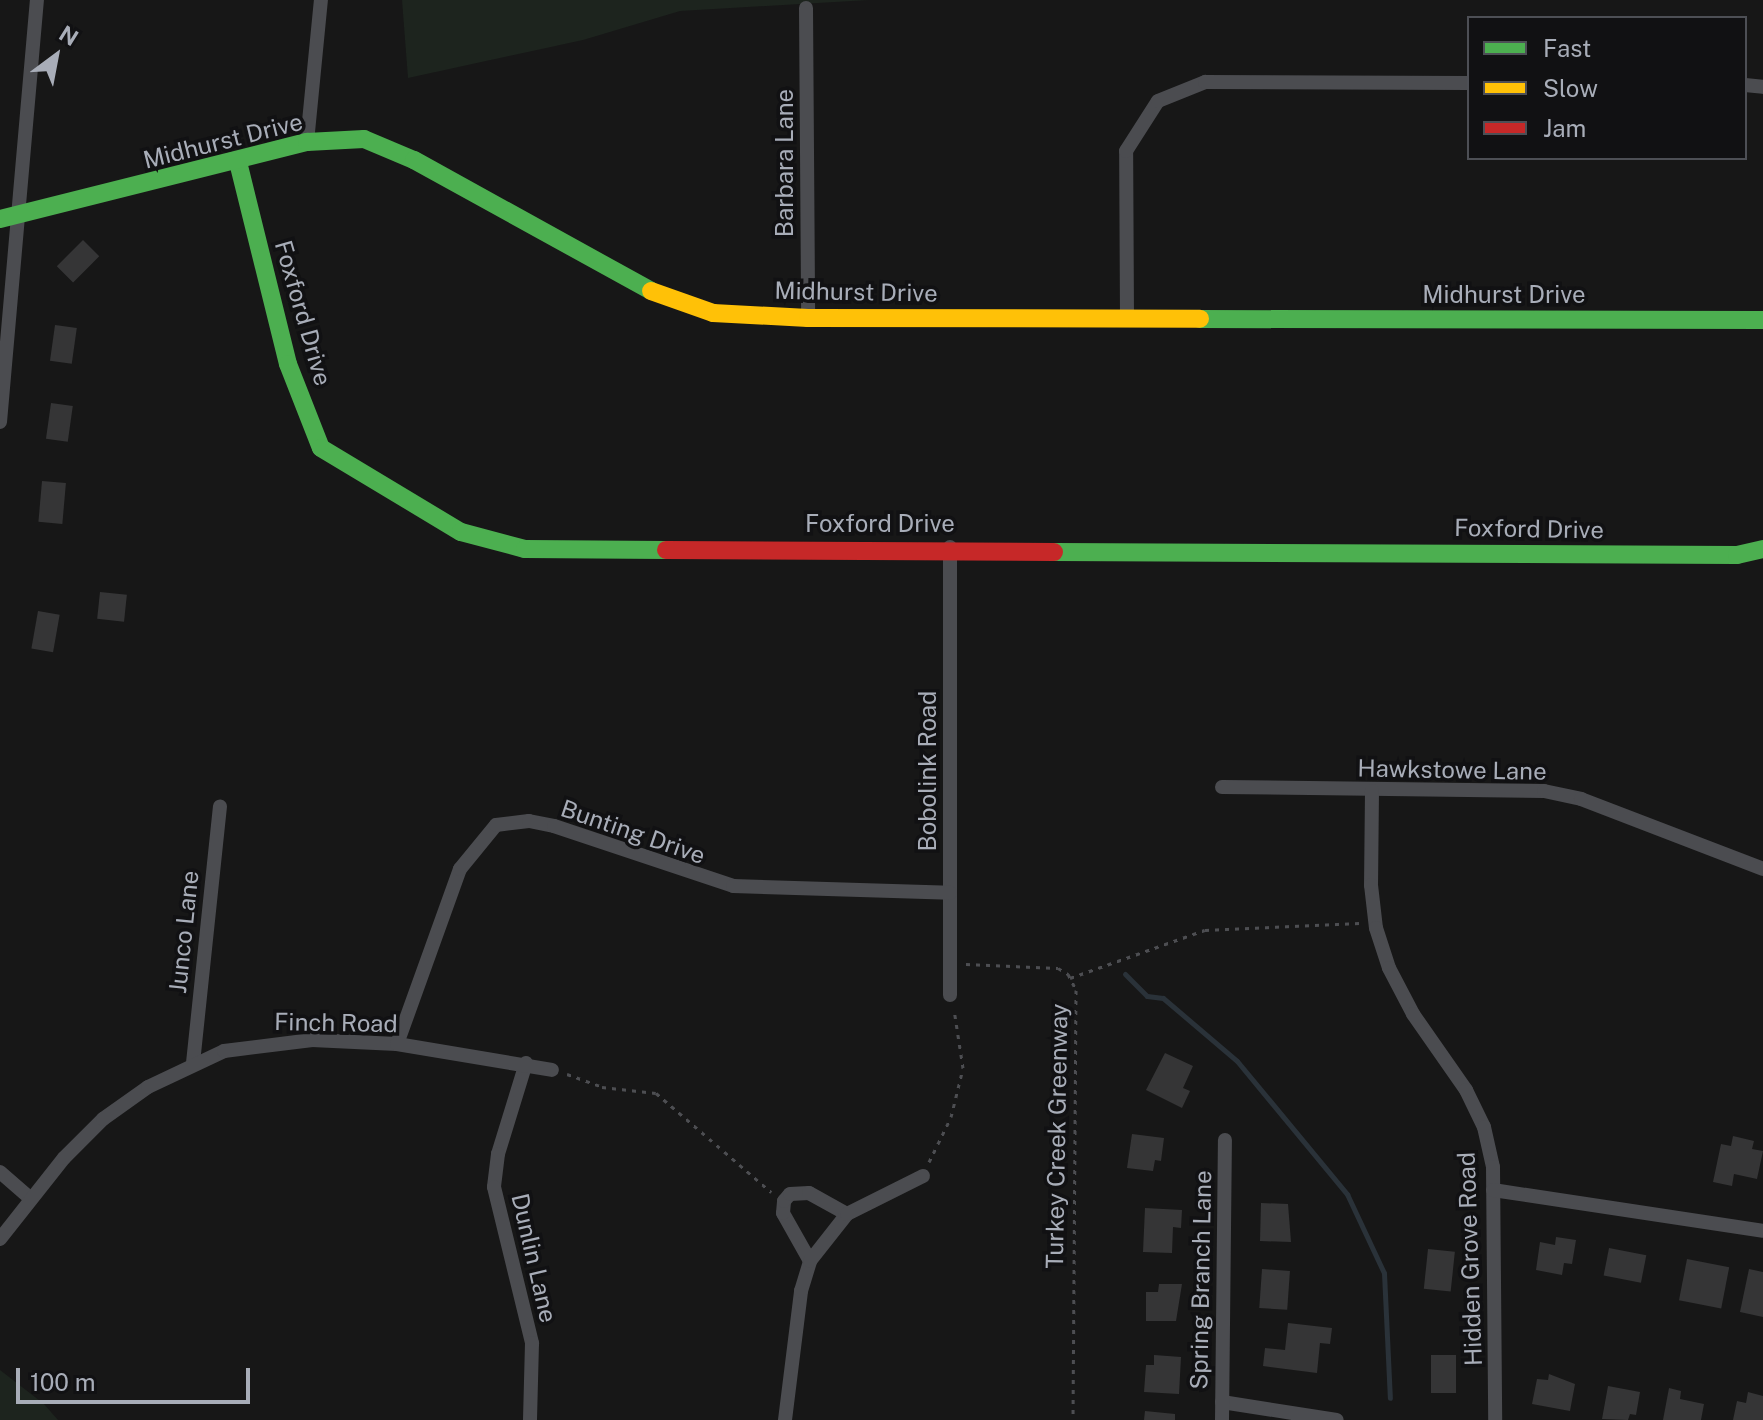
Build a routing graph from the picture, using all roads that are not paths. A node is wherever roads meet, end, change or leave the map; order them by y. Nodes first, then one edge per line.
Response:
1 (37, 0) edge
2 (321, 0) edge
3 (806, 8) dead end
4 (1467, 83) edge
5 (307, 142) junction
6 (238, 162) junction
7 (9, 217) edge
8 (1127, 317) junction
9 (808, 318) junction
10 (1763, 320) edge
11 (0, 422) edge
12 (950, 547) junction
13 (1763, 549) edge
14 (1222, 787) dead end
15 (1372, 791) junction
16 (220, 806) dead end
17 (1763, 869) edge
18 (950, 893) junction
19 (950, 995) road end
20 (397, 1044) junction
21 (193, 1063) junction
22 (526, 1063) junction
23 (552, 1070) road end
24 (1225, 1140) dead end
25 (0, 1172) edge
26 (923, 1176) road end
27 (1493, 1190) junction
28 (30, 1198) junction
29 (847, 1214) junction
30 (1763, 1231) edge
31 (0, 1239) edge
32 (810, 1261) junction
33 (1222, 1402) junction
34 (530, 1420) edge
35 (785, 1420) edge
36 (1222, 1420) edge
37 (1337, 1420) edge
38 (1495, 1420) edge

1 - 7 street
2 - 5 street
3 - 9 street, Barbara Lane
4 - 8 street
5 - 6 street, Midhurst Drive
5 - 9 street, Midhurst Drive
6 - 7 street, Midhurst Drive
6 - 12 street, Foxford Drive
7 - 11 street
8 - 9 street, Midhurst Drive
8 - 10 street, Midhurst Drive
12 - 13 street, Foxford Drive
12 - 18 street, Bobolink Road
14 - 15 street, Hawkstowe Lane
15 - 17 street, Hawkstowe Lane
15 - 27 street, Hidden Grove Road
16 - 21 street, Junco Lane
18 - 19 street, Bobolink Road
18 - 20 street, Bunting Drive
20 - 21 street, Finch Road
20 - 22 street, Finch Road
21 - 28 street, Finch Road
22 - 23 street, Finch Road
22 - 34 street, Dunlin Lane
24 - 33 street, Spring Branch Lane
25 - 28 street
26 - 29 street
27 - 30 street
27 - 38 street, Hidden Grove Road
28 - 31 street, Finch Road
29 - 32 street
29 - 32 street
32 - 35 street
33 - 36 street, Spring Branch Lane
33 - 37 street

